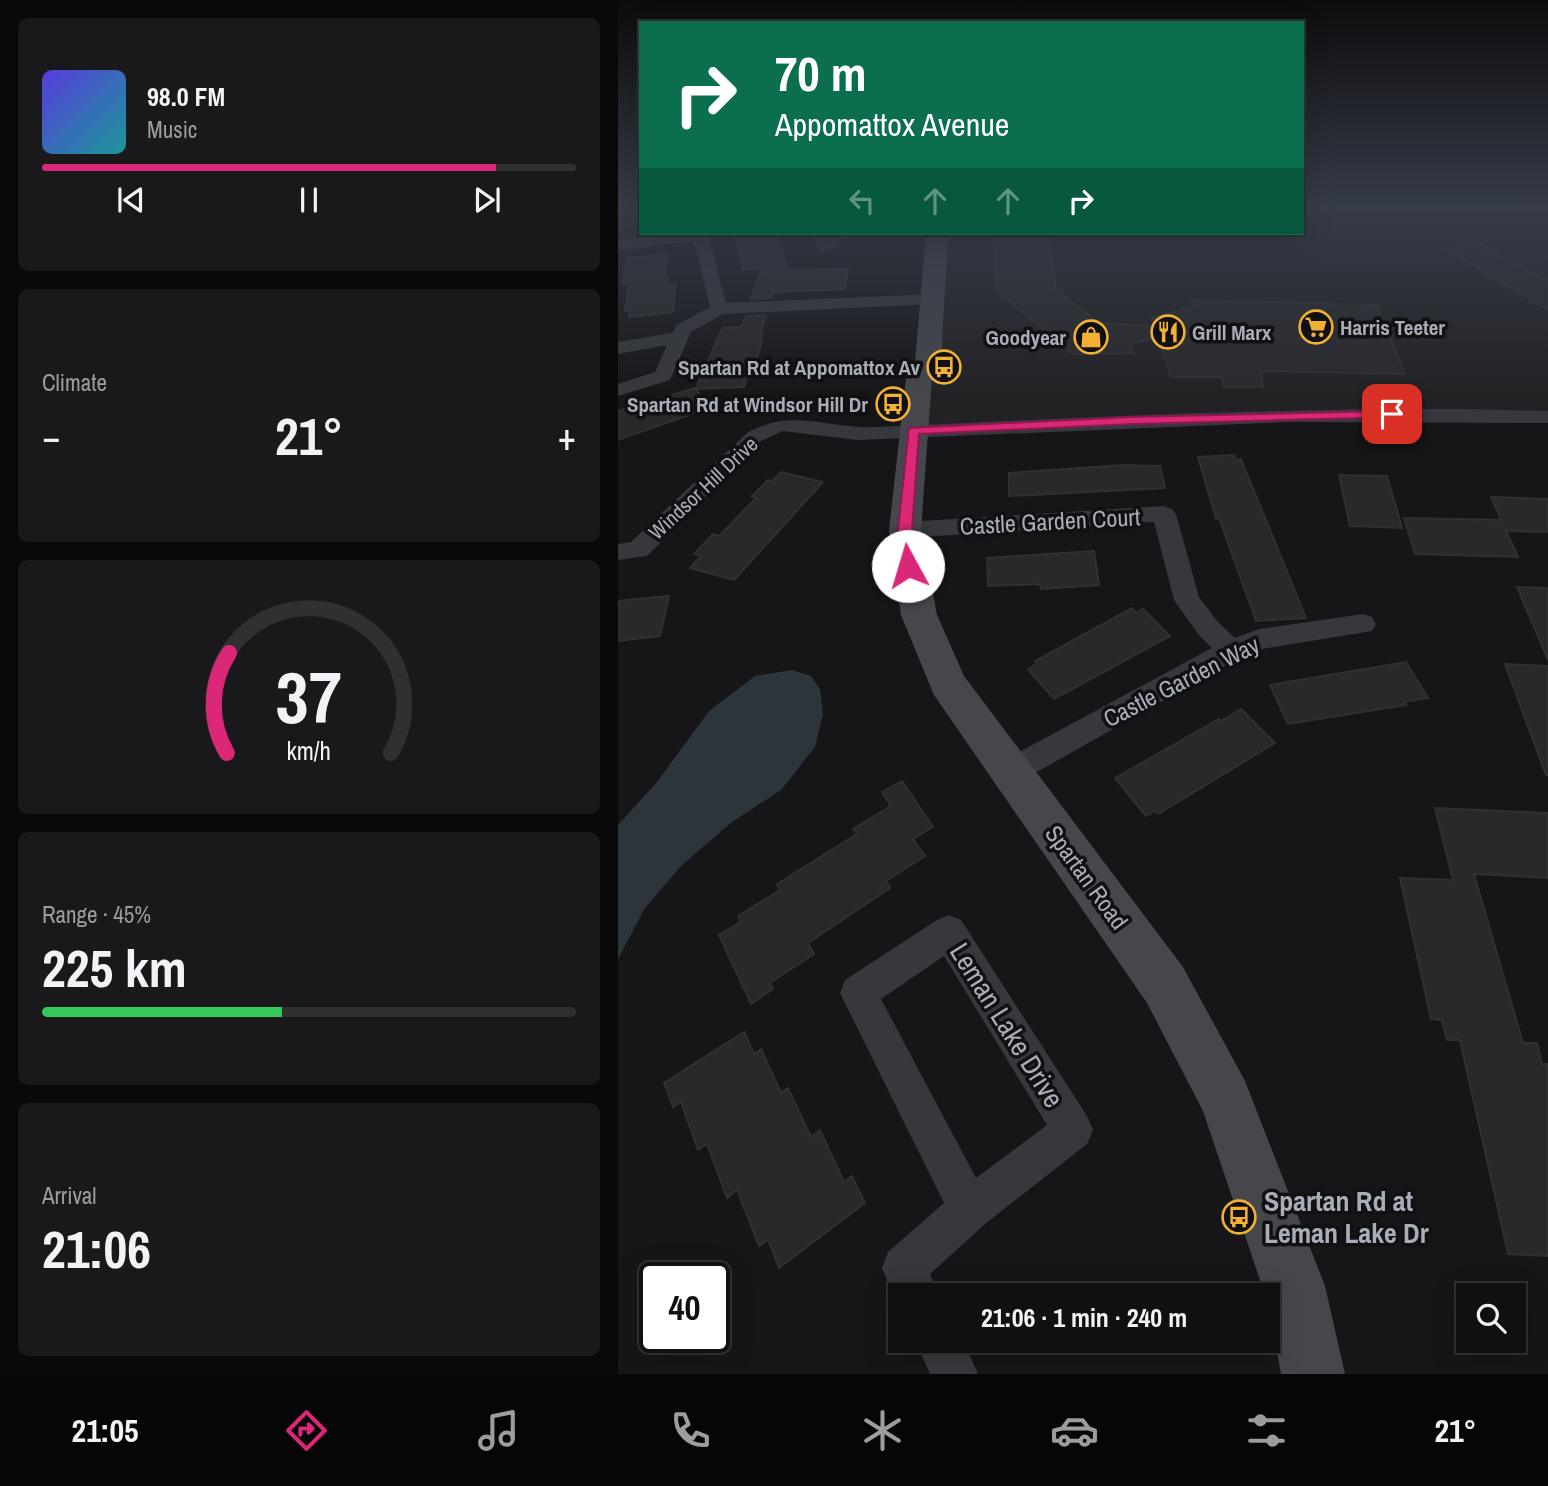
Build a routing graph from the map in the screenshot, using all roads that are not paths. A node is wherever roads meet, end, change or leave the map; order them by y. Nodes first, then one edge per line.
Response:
1 (709, 269) edge
2 (922, 269) edge
3 (930, 269) edge
4 (924, 300) junction
5 (720, 309) junction
6 (680, 337) junction
7 (618, 348) edge
8 (618, 390) edge
9 (1548, 417) edge
10 (913, 431) junction
11 (905, 530) junction
12 (618, 552) edge
13 (1363, 624) dead end
14 (1231, 650) junction
15 (1010, 772) junction
16 (970, 1209) junction
17 (911, 1283) edge
18 (944, 1353) edge
19 (954, 1374) edge
20 (1313, 1374) edge

1 - 5 street
2 - 4 street, Spartan Road
3 - 4 street, Spartan Road
4 - 5 street
4 - 10 street, Spartan Road
5 - 6 street
6 - 7 street
6 - 8 street
9 - 10 street, Windsor Hill Drive
10 - 11 street, Spartan Road
10 - 12 street, Windsor Hill Drive
11 - 14 street, Castle Garden Court
11 - 15 street, Spartan Road
13 - 14 street, Castle Garden Way
14 - 15 street, Castle Garden Way
15 - 20 street, Spartan Road
16 - 16 street, Leman Lake Drive
16 - 17 street, Leman Lake Drive
18 - 19 street

